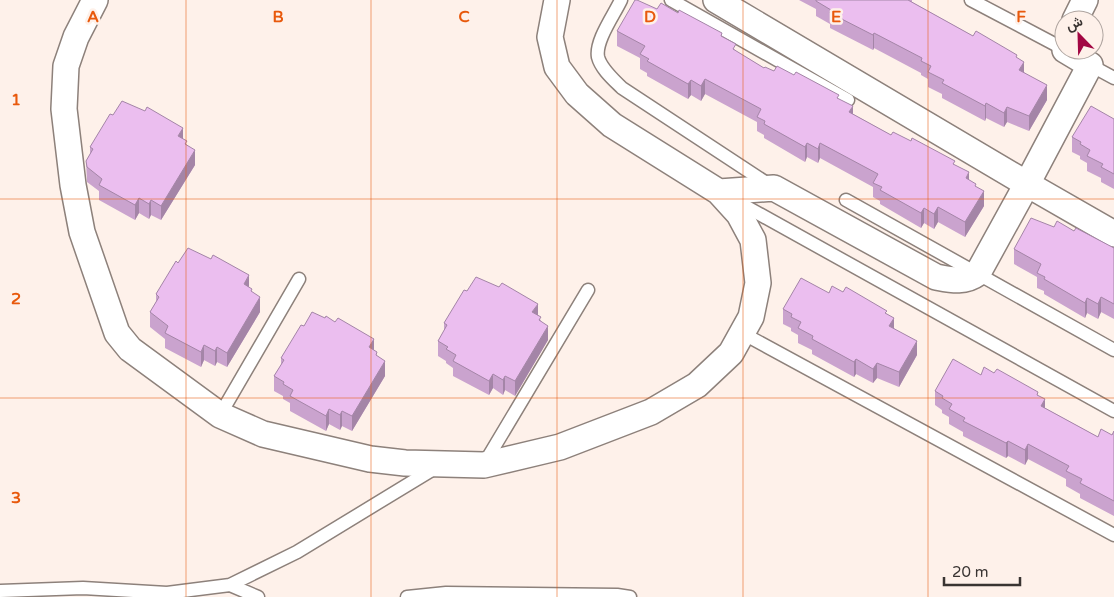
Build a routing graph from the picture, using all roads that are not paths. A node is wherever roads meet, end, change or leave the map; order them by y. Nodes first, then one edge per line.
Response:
1 (95, 0) edge
2 (557, 0) edge
3 (621, 0) edge
4 (671, 0) edge
5 (716, 0) edge
6 (971, 0) edge
7 (1054, 42) edge
8 (1082, 60) edge
9 (1090, 65) junction
10 (1114, 78) edge
11 (848, 100) dead end
12 (1027, 184) junction
13 (774, 188) junction
14 (719, 192) junction
15 (846, 200) dead end
16 (1114, 234) edge
17 (978, 273) junction
18 (300, 279) dead end
19 (588, 290) dead end
20 (742, 333) junction
21 (1114, 350) edge
22 (1114, 411) edge
23 (220, 415) junction
24 (442, 464) junction
25 (484, 465) junction
26 (1114, 536) edge
27 (230, 585) junction
28 (0, 591) edge
29 (258, 597) edge
30 (407, 597) edge
31 (630, 597) edge

1 - 23 street
2 - 14 street
3 - 13 lane
4 - 11 lane
5 - 12 street
6 - 7 lane
8 - 9 street
9 - 10 lane
9 - 12 street
12 - 16 street
12 - 17 street
13 - 14 street
13 - 17 street
14 - 20 street
14 - 22 lane
15 - 17 lane
17 - 21 lane
18 - 23 lane
19 - 25 lane
20 - 25 street
20 - 26 lane
23 - 24 street
24 - 25 street
24 - 27 lane
27 - 28 lane
27 - 29 lane
30 - 31 lane

